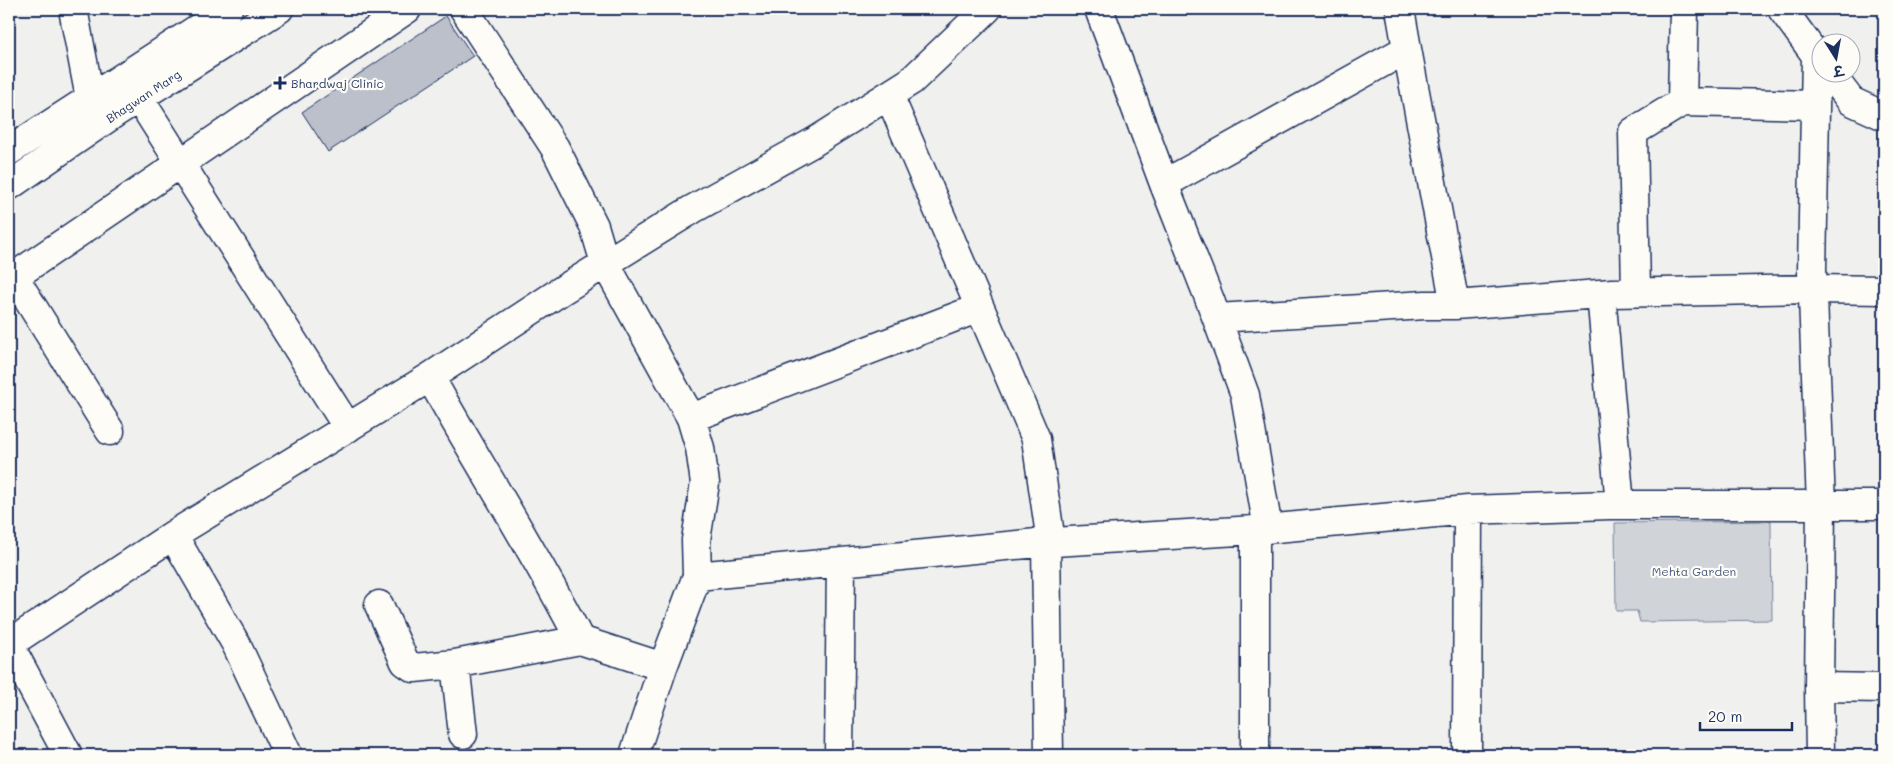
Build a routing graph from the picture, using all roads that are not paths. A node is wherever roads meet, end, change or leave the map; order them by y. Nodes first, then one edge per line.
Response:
1 (73, 9) edge
2 (279, 9) edge
3 (407, 9) edge
4 (464, 9) edge
5 (987, 9) edge
6 (1098, 9) edge
7 (1400, 9) edge
8 (1684, 9) edge
9 (1782, 9) edge
10 (222, 11) edge
11 (1810, 47) edge
12 (1408, 48) junction
13 (1819, 82) edge
14 (1837, 82) edge
15 (889, 95) junction
16 (90, 98) junction
17 (139, 98) junction
18 (1682, 102) junction
19 (1815, 105) junction
20 (1884, 116) edge
21 (9, 151) edge
22 (180, 163) junction
23 (1164, 184) junction
24 (9, 186) edge
25 (605, 263) junction
26 (11, 279) edge
27 (1812, 289) junction
28 (1884, 290) edge
29 (1636, 292) junction
30 (1601, 294) junction
31 (1455, 305) junction
32 (979, 308) junction
33 (1217, 318) junction
34 (430, 377) junction
35 (691, 418) junction
36 (348, 428) junction
37 (110, 432) dead end
38 (1620, 505) junction
39 (1821, 505) junction
40 (1884, 505) edge
41 (1468, 510) junction
42 (1261, 530) junction
43 (173, 535) junction
44 (1048, 542) junction
45 (841, 562) junction
46 (697, 576) junction
47 (379, 605) dead end
48 (580, 640) junction
49 (9, 644) edge
50 (455, 664) junction
51 (663, 667) junction
52 (1819, 687) junction
53 (1884, 688) edge
54 (463, 734) dead end
55 (68, 755) edge
56 (288, 755) edge
57 (634, 755) edge
58 (839, 755) edge
59 (1049, 755) edge
60 (1255, 755) edge
61 (1467, 755) edge
62 (1820, 755) edge

1 - 16 street
2 - 17 street, Bhagwan Marg
3 - 22 street
4 - 25 street
5 - 15 street
6 - 23 street
7 - 12 street
8 - 18 street
9 - 11 street
10 - 16 street
12 - 23 street
12 - 31 street
13 - 19 street
14 - 20 street
15 - 25 street
15 - 32 street
16 - 21 street
17 - 22 street
17 - 24 street, Bhagwan Marg
18 - 19 street
18 - 29 street
19 - 27 street
22 - 26 street
22 - 36 street
23 - 33 street
25 - 34 street
25 - 35 street
26 - 37 street
27 - 28 street
27 - 29 street
27 - 39 street
29 - 30 street
30 - 31 street
30 - 38 street
31 - 33 street
32 - 35 street
32 - 44 street
33 - 42 street
34 - 36 street
34 - 48 street
35 - 46 street
36 - 43 street
38 - 39 street
38 - 41 street
39 - 40 street
39 - 52 street
41 - 42 street
41 - 61 street
42 - 44 street
42 - 60 street
43 - 49 street
43 - 56 street
44 - 45 street
44 - 59 street
45 - 46 street
45 - 58 street
46 - 51 street
47 - 50 street
48 - 50 street
48 - 51 street
49 - 55 street
50 - 54 street
51 - 57 street
52 - 53 street
52 - 62 street

